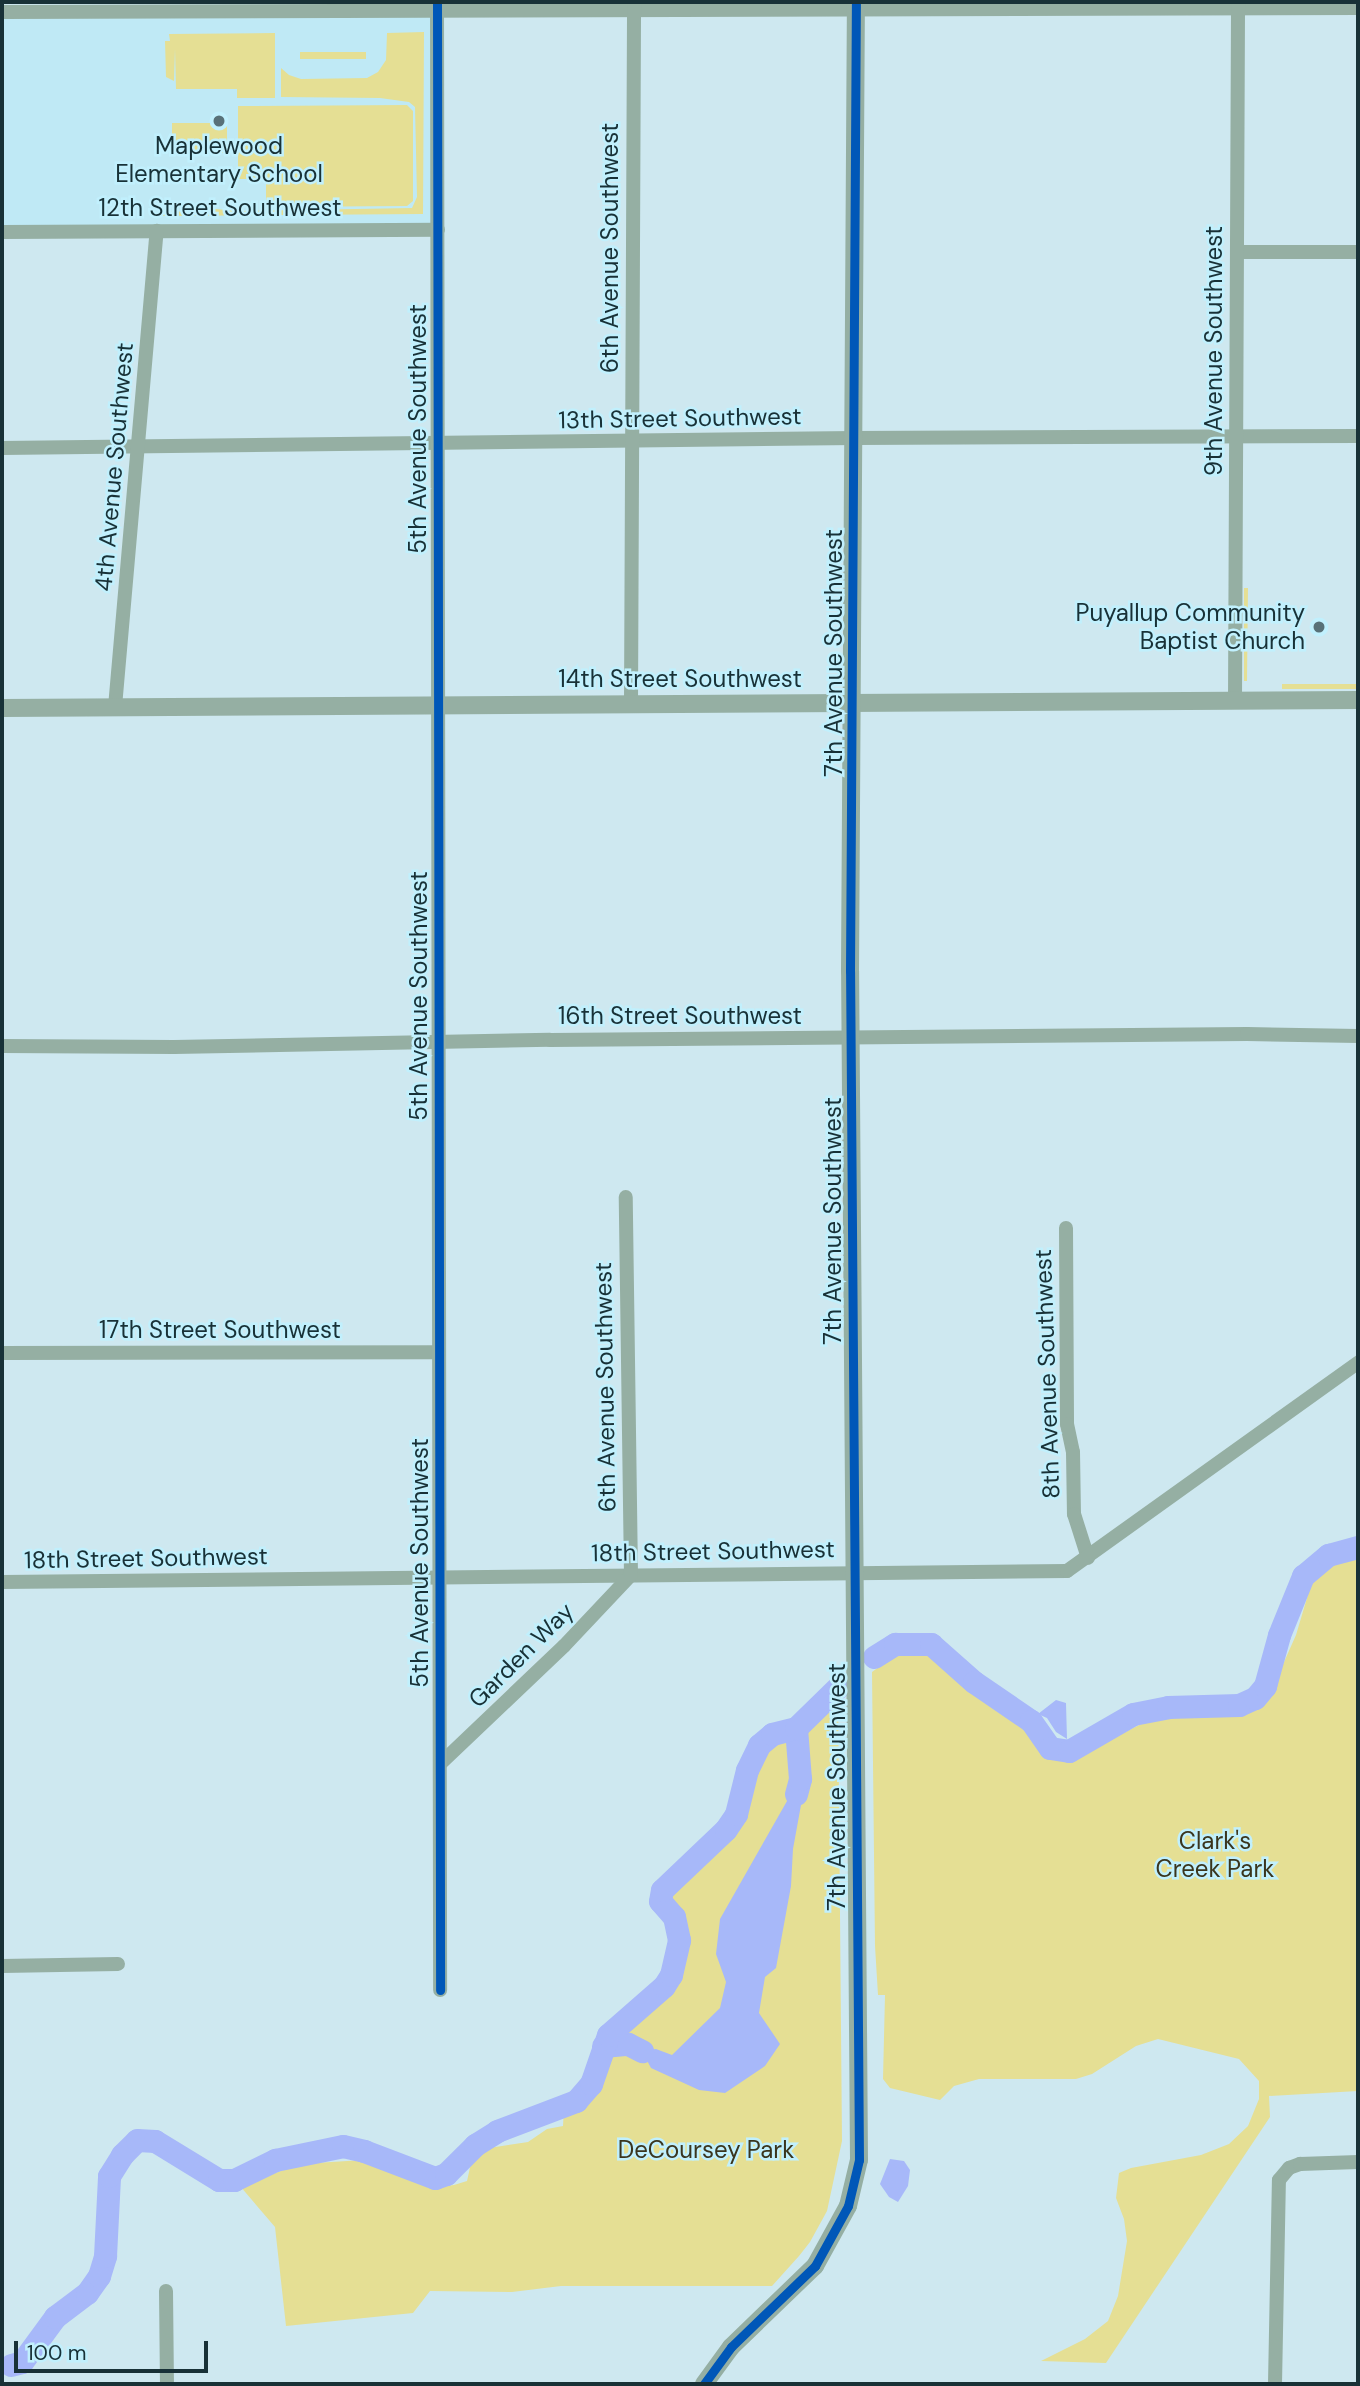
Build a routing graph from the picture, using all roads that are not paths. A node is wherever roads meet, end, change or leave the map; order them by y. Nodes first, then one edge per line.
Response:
1 (1238, 5) edge
2 (437, 6) edge
3 (634, 6) edge
4 (856, 6) edge
5 (178, 7) edge
6 (1358, 8) edge
7 (2, 12) edge
8 (438, 230) junction
9 (157, 231) junction
10 (2, 232) edge
11 (1237, 252) junction
12 (1358, 253) edge
13 (1236, 436) junction
14 (1358, 436) edge
15 (855, 438) junction
16 (631, 442) junction
17 (438, 443) junction
18 (138, 446) junction
19 (2, 448) edge
20 (1358, 700) edge
21 (1235, 701) junction
22 (853, 703) junction
23 (631, 704) junction
24 (438, 705) junction
25 (115, 707) junction
26 (2, 708) edge
27 (1358, 1036) edge
28 (852, 1038) junction
29 (438, 1043) junction
30 (2, 1046) edge
31 (626, 1198) dead end
32 (1066, 1228) dead end
33 (439, 1352) junction
34 (2, 1353) edge
35 (1358, 1363) edge
36 (1087, 1558) junction
37 (854, 1572) junction
38 (631, 1575) junction
39 (439, 1577) junction
40 (2, 1582) edge
41 (440, 1764) junction
42 (118, 1964) dead end
43 (2, 1966) edge
44 (440, 1990) dead end
45 (1358, 2162) edge
46 (166, 2291) dead end
47 (167, 2384) edge
48 (704, 2384) edge
49 (1275, 2384) edge

1 - 4 street
1 - 6 street
1 - 11 street, 9th Avenue Southwest
2 - 3 street
2 - 5 street
2 - 8 street, 5th Avenue Southwest
3 - 4 street
3 - 16 street, 6th Avenue Southwest
4 - 15 street, 7th Avenue Southwest
5 - 7 street
8 - 9 street, 12th Street Southwest
8 - 17 street, 5th Avenue Southwest
9 - 10 street, 12th Street Southwest
9 - 18 street, 4th Avenue Southwest
11 - 12 street
11 - 13 street, 9th Avenue Southwest
13 - 14 street, 13th Street Southwest
13 - 15 street, 13th Street Southwest
13 - 21 street, 9th Avenue Southwest
15 - 16 street, 13th Street Southwest
15 - 22 street, 7th Avenue Southwest
16 - 17 street, 13th Street Southwest
16 - 23 street, 6th Avenue Southwest
17 - 18 street, 13th Street Southwest
17 - 24 street, 5th Avenue Southwest
18 - 19 street, 13th Street Southwest
18 - 25 street, 4th Avenue Southwest
20 - 21 street, 14th Street Southwest
21 - 22 street, 14th Street Southwest
22 - 23 street, 14th Street Southwest
22 - 28 street, 7th Avenue Southwest
23 - 24 street, 14th Street Southwest
24 - 25 street, 14th Street Southwest
24 - 29 street, 5th Avenue Southwest
25 - 26 street, 14th Street Southwest
27 - 28 street, 16th Street Southwest
28 - 29 street, 16th Street Southwest
28 - 37 street, 7th Avenue Southwest
29 - 30 street, 16th Street Southwest
29 - 33 street, 5th Avenue Southwest
31 - 38 street, 6th Avenue Southwest
32 - 36 street, 8th Avenue Southwest
33 - 34 street, 17th Street Southwest
33 - 39 street, 5th Avenue Southwest
35 - 36 street, 18th Street Southwest
36 - 37 street, 18th Street Southwest
37 - 38 street, 18th Street Southwest
37 - 48 street, 7th Avenue Southwest
38 - 39 street, 18th Street Southwest
38 - 41 street, Garden Way
39 - 40 street, 18th Street Southwest
39 - 41 street, 5th Avenue Southwest
41 - 44 street, 5th Avenue Southwest
42 - 43 street
45 - 49 street
46 - 47 street

